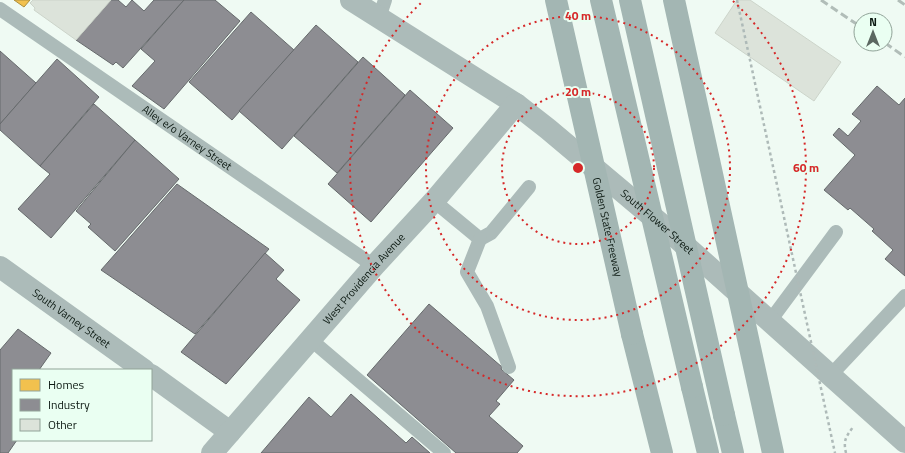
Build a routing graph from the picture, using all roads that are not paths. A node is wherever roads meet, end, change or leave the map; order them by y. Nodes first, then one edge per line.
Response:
1 (351, 0) edge
2 (556, 0) edge
3 (601, 0) edge
4 (630, 0) edge
5 (674, 0) edge
6 (0, 8) edge
7 (382, 9) edge
8 (516, 104) junction
9 (529, 188) dead end
10 (434, 200) junction
11 (836, 232) dead end
12 (480, 239) junction
13 (374, 266) junction
14 (0, 267) edge
15 (905, 296) edge
16 (770, 321) junction
17 (310, 339) junction
18 (509, 367) dead end
19 (143, 369) edge
20 (152, 376) edge
21 (830, 376) junction
22 (905, 442) edge
23 (222, 446) edge
24 (444, 453) edge
25 (662, 453) edge
26 (708, 453) edge
27 (733, 453) edge
28 (773, 453) edge

1 - 7 street, South Flower Street
2 - 25 highway, Golden State Freeway, bridge
3 - 26 highway, bridge
4 - 27 highway, bridge
5 - 28 highway, bridge
6 - 13 lane, Alley e/o Varney Street
7 - 8 street, South Flower Street
8 - 10 street, West Providencia Avenue
8 - 16 street, South Flower Street
9 - 12 lane
10 - 12 lane
10 - 13 street, West Providencia Avenue
11 - 16 lane
12 - 18 lane
13 - 17 street, West Providencia Avenue
14 - 19 street, South Varney Street
15 - 21 lane
16 - 21 street, South Flower Street
17 - 23 street, West Providencia Avenue
17 - 24 lane
20 - 23 street
21 - 22 street, South Flower Street

